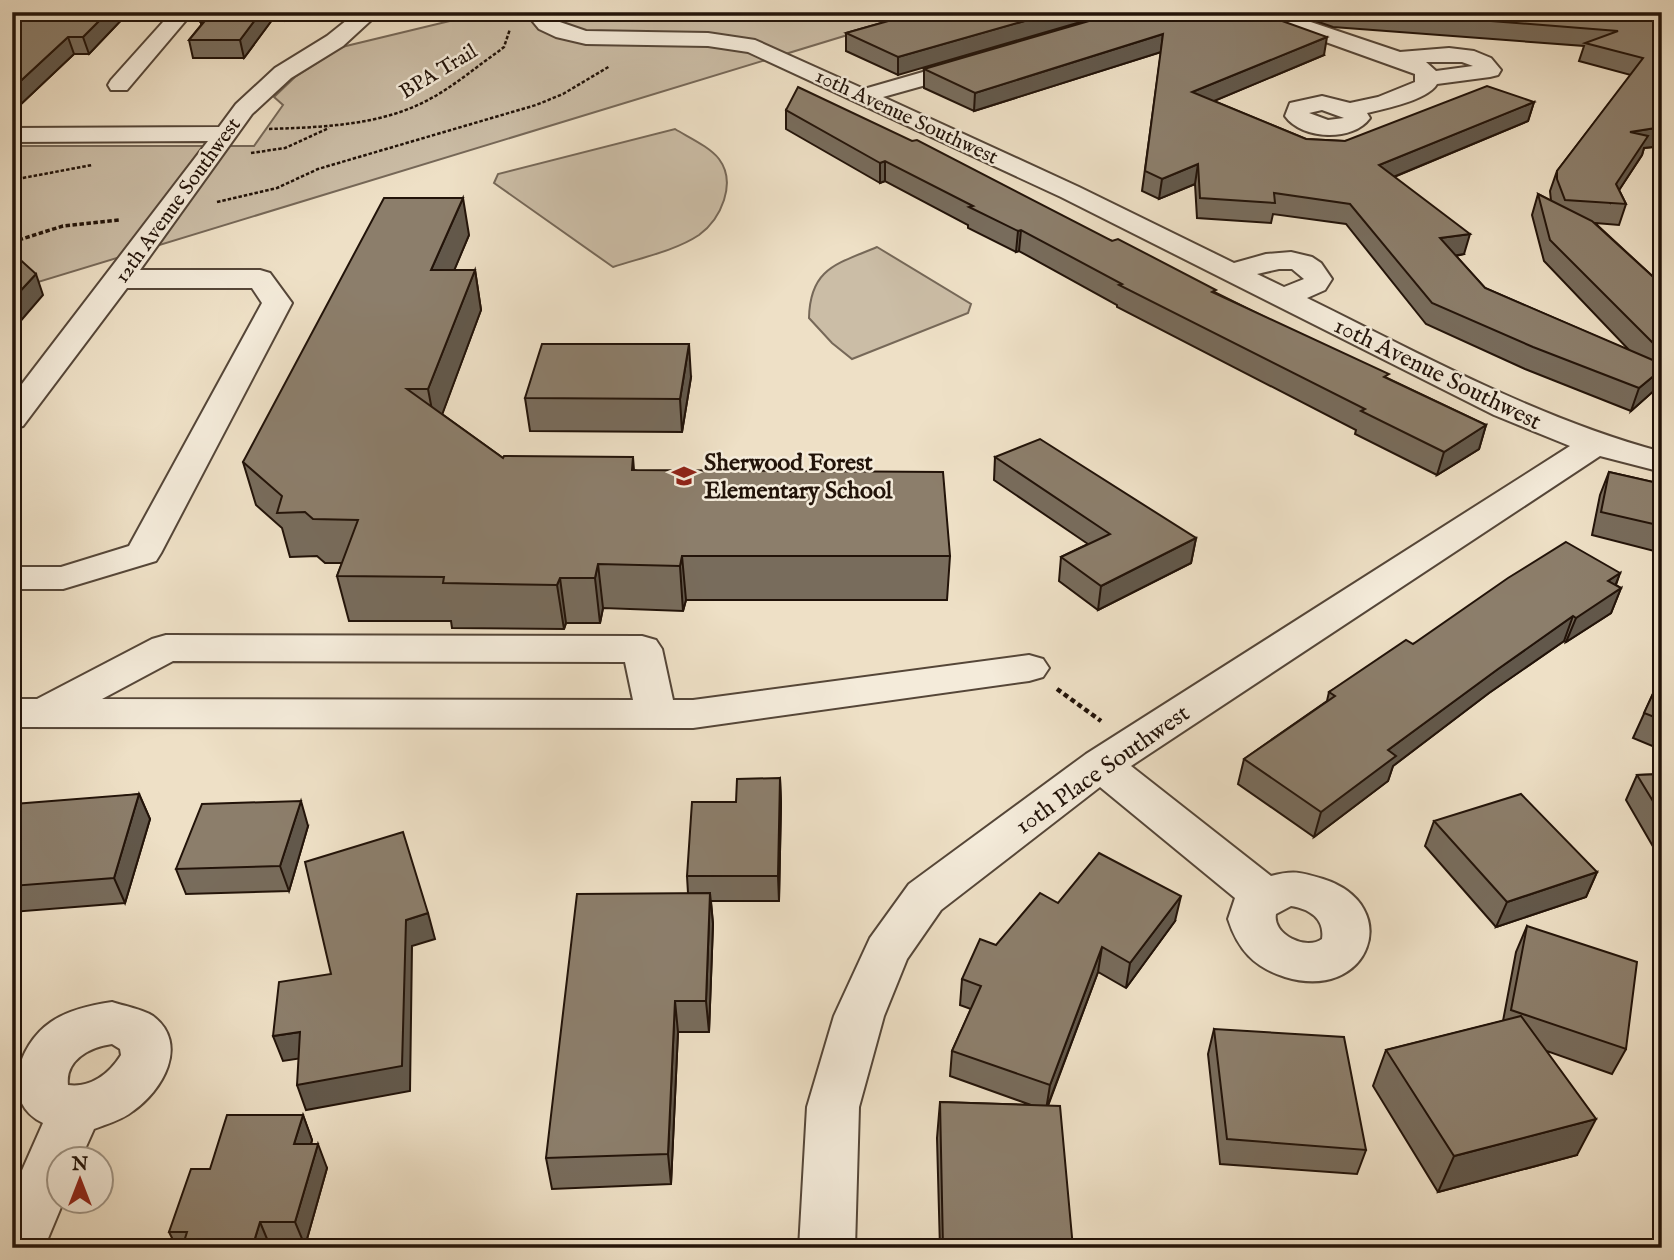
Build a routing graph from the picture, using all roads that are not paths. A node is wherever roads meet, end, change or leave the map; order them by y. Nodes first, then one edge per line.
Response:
1 (183, 12) edge
2 (370, 12) edge
3 (1260, 12) edge
4 (547, 22) edge
5 (991, 59) edge
6 (1399, 59) junction
7 (1428, 79) junction
8 (119, 85) dead end
9 (863, 96) junction
10 (1350, 110) dead end
11 (225, 134) junction
12 (12, 135) edge
13 (1233, 273) junction
14 (119, 279) junction
15 (1283, 298) junction
16 (12, 419) edge
17 (1595, 444) junction
18 (1662, 462) edge
19 (12, 578) edge
20 (1029, 668) road end
21 (28, 713) edge
22 (656, 713) junction
23 (1117, 755) junction
24 (1263, 895) dead end
25 (75, 1109) dead end
26 (16, 1248) edge
27 (827, 1248) edge

1 - 8 street
2 - 11 street, 12th Avenue Southwest
3 - 6 street
4 - 9 street, 10th Avenue Southwest
5 - 9 street
6 - 7 street
6 - 7 street
7 - 10 street
9 - 13 street, 10th Avenue Southwest
11 - 12 street
11 - 14 street, 12th Avenue Southwest
13 - 15 street, 10th Avenue Southwest
13 - 15 street
14 - 16 street, 12th Avenue Southwest
14 - 19 street
15 - 17 street, 10th Avenue Southwest
17 - 18 street, 10th Avenue Southwest
17 - 23 street, 10th Place Southwest
20 - 22 street
21 - 22 street
21 - 22 street
23 - 24 street
23 - 27 street, 10th Place Southwest
25 - 26 street

